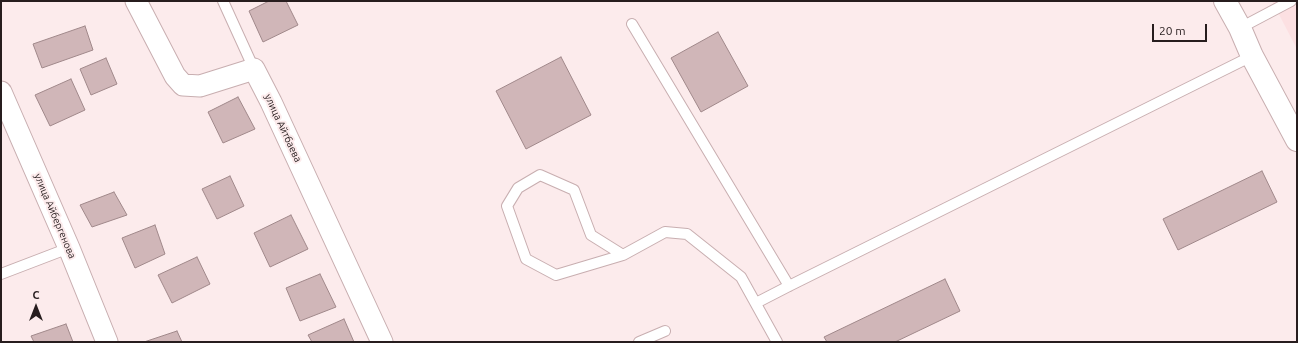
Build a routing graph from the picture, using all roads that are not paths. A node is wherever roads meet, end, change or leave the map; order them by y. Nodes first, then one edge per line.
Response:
1 (136, 1) edge
2 (223, 1) edge
3 (1225, 1) edge
4 (1289, 1) edge
5 (632, 24) dead end
6 (1240, 28) junction
7 (1252, 56) junction
8 (254, 69) junction
9 (1, 92) edge
10 (1297, 140) edge
11 (69, 248) junction
12 (623, 255) junction
13 (1, 274) edge
14 (789, 286) junction
15 (756, 303) junction
16 (665, 331) dead end
17 (107, 342) edge
18 (382, 342) edge
19 (640, 342) edge
20 (777, 342) edge

1 - 8 street
2 - 8 lane
3 - 6 main road
4 - 6 lane
5 - 14 lane
6 - 7 main road
7 - 10 main road
7 - 14 lane
8 - 18 street, улица Айтбаева
9 - 11 street, улица Айбергенова
11 - 13 lane
11 - 17 street, улица Айбергенова
12 - 12 lane
12 - 15 lane
14 - 15 lane
15 - 20 lane
16 - 19 lane

